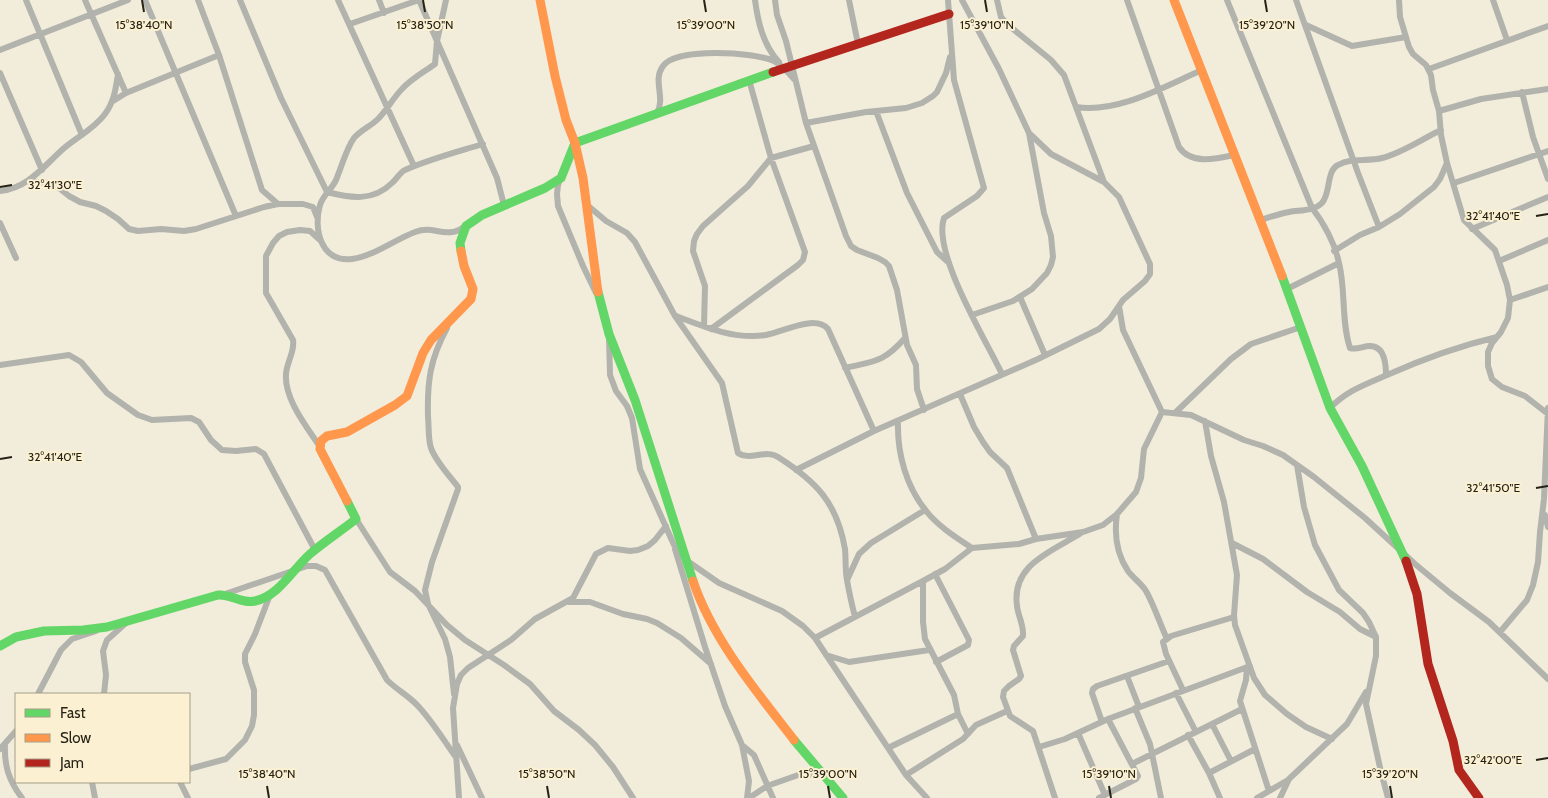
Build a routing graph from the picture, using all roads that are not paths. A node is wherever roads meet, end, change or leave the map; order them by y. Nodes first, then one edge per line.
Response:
1 (26, 0) edge
2 (85, 0) edge
3 (128, 0) edge
4 (145, 0) edge
5 (198, 0) edge
6 (240, 0) edge
7 (338, 0) edge
8 (379, 0) edge
9 (419, 0) edge
10 (446, 0) edge
11 (540, 0) edge
12 (755, 0) edge
13 (775, 0) edge
14 (849, 0) edge
15 (948, 0) edge
16 (962, 0) edge
17 (997, 0) edge
18 (1127, 0) edge
19 (1174, 0) edge
20 (1227, 0) edge
21 (1296, 0) edge
22 (1399, 0) edge
23 (1495, 0) edge
24 (384, 12) junction
25 (91, 14) junction
26 (949, 14) junction
27 (350, 24) junction
28 (1306, 25) junction
29 (1548, 26) edge
30 (42, 34) junction
31 (1406, 36) junction
32 (1507, 40) junction
33 (437, 41) junction
34 (858, 44) junction
35 (0, 50) edge
36 (951, 52) junction
37 (218, 55) junction
38 (788, 67) junction
39 (1429, 69) junction
40 (1202, 70) junction
41 (0, 73) edge
42 (176, 73) junction
43 (118, 74) junction
44 (749, 80) junction
45 (1158, 88) junction
46 (1548, 89) edge
47 (1522, 92) junction
48 (126, 93) junction
49 (113, 101) junction
50 (1076, 107) junction
51 (388, 108) junction
52 (876, 111) junction
53 (1439, 111) junction
54 (657, 113) junction
55 (806, 124) junction
56 (1441, 130) junction
57 (1029, 133) junction
58 (82, 135) junction
59 (575, 143) junction
60 (483, 144) junction
61 (814, 146) junction
62 (1548, 151) edge
63 (1539, 154) junction
64 (1234, 155) junction
65 (771, 158) junction
66 (1353, 160) junction
67 (1448, 164) junction
68 (414, 166) junction
69 (42, 170) junction
70 (561, 178) junction
71 (1548, 179) edge
72 (28, 181) junction
73 (1104, 182) junction
74 (1454, 184) junction
75 (0, 191) edge
76 (327, 192) junction
77 (1548, 197) edge
78 (586, 203) junction
79 (278, 204) junction
80 (504, 205) junction
81 (1312, 208) junction
82 (236, 216) junction
83 (318, 217) junction
84 (1260, 220) junction
85 (0, 223) edge
86 (466, 226) junction
87 (1379, 227) junction
88 (1472, 229) junction
89 (320, 240) junction
90 (1548, 240) edge
91 (1334, 251) junction
92 (16, 258) dead end
93 (1499, 261) junction
94 (948, 262) junction
95 (1339, 263) junction
96 (1548, 287) edge
97 (1288, 289) junction
98 (598, 295) junction
99 (1020, 297) junction
100 (1510, 300) junction
101 (1118, 306) junction
102 (972, 315) junction
103 (675, 316) junction
104 (450, 322) junction
105 (704, 326) junction
106 (1301, 327) junction
107 (711, 329) junction
108 (609, 334) junction
109 (1497, 337) junction
110 (905, 338) junction
111 (1045, 356) junction
112 (0, 365) edge
113 (846, 368) junction
114 (1002, 374) junction
115 (1386, 375) junction
116 (960, 394) junction
117 (1330, 408) junction
118 (924, 410) junction
119 (1162, 412) junction
120 (1176, 412) junction
121 (1548, 412) edge
122 (898, 421) junction
123 (1205, 421) junction
124 (874, 431) junction
125 (320, 448) junction
126 (1297, 465) junction
127 (796, 470) junction
128 (1543, 506) junction
129 (925, 510) junction
130 (1117, 514) junction
131 (356, 519) junction
132 (666, 526) junction
133 (1548, 526) edge
134 (1083, 532) junction
135 (1036, 539) junction
136 (1232, 543) junction
137 (674, 545) junction
138 (972, 548) junction
139 (314, 550) junction
140 (1404, 554) junction
141 (686, 560) junction
142 (294, 570) junction
143 (935, 574) junction
144 (847, 581) junction
145 (924, 581) junction
146 (224, 594) junction
147 (270, 595) junction
148 (569, 602) junction
149 (428, 604) junction
150 (855, 617) junction
151 (1234, 617) junction
152 (128, 622) junction
153 (107, 627) junction
154 (1500, 632) junction
155 (1376, 637) junction
156 (815, 638) junction
157 (1166, 638) junction
158 (0, 646) edge
159 (930, 650) junction
160 (488, 655) junction
161 (826, 655) junction
162 (1169, 661) junction
163 (936, 662) junction
164 (712, 665) junction
165 (1248, 666) junction
166 (1128, 676) junction
167 (1548, 679) edge
168 (1369, 686) junction
169 (1180, 691) junction
170 (39, 693) edge
171 (104, 693) edge
172 (454, 694) junction
173 (1137, 707) junction
174 (1242, 709) junction
175 (1007, 711) junction
176 (958, 714) junction
177 (1105, 720) junction
178 (1212, 724) junction
179 (15, 731) edge
180 (1196, 732) junction
181 (1078, 733) junction
182 (968, 734) junction
183 (1188, 735) junction
184 (1332, 739) junction
185 (455, 741) junction
186 (742, 745) junction
187 (3, 747) edge
188 (1039, 747) junction
189 (888, 748) junction
190 (1255, 749) junction
191 (1153, 753) junction
192 (456, 758) junction
193 (1231, 760) junction
194 (1132, 764) junction
195 (190, 769) edge
196 (1209, 773) junction
197 (823, 775) junction
198 (906, 775) junction
199 (1289, 779) junction
200 (92, 783) edge
201 (180, 783) edge
202 (767, 786) junction
203 (1269, 791) junction
204 (1114, 795) edge
205 (1102, 796) edge
206 (22, 798) edge
207 (95, 798) edge
208 (188, 798) edge
209 (458, 798) edge
210 (482, 798) edge
211 (632, 798) edge
212 (748, 798) edge
213 (773, 798) edge
214 (843, 798) edge
215 (927, 798) edge
216 (1055, 798) edge
217 (1161, 798) edge
218 (1220, 798) edge
219 (1257, 798) edge
220 (1280, 798) edge
221 (1388, 798) edge
222 (1479, 798) edge

1 - 30 street
2 - 25 street
3 - 25 street
4 - 42 street
5 - 37 street
6 - 76 street
7 - 27 street
8 - 24 street
9 - 24 street
9 - 33 street
10 - 33 street
11 - 59 street
12 - 38 street
13 - 38 street
14 - 34 street
15 - 26 street
16 - 57 street
17 - 50 street
18 - 45 street
19 - 40 street
20 - 81 street
21 - 28 street
22 - 31 street
23 - 32 street
24 - 27 street
25 - 30 street
25 - 43 street
26 - 34 street
26 - 36 street
27 - 51 street
28 - 31 street
28 - 66 street
29 - 32 street
30 - 35 street
30 - 58 street
31 - 39 street
32 - 39 street
33 - 51 street
33 - 60 street
34 - 38 street
36 - 52 street
36 - 94 street
37 - 42 street
37 - 79 street
38 - 44 street
38 - 54 street
38 - 55 street
39 - 53 street
40 - 45 street
40 - 64 street
41 - 69 street
42 - 48 street
42 - 82 street
43 - 48 street
43 - 49 street
44 - 54 street
44 - 65 street
45 - 50 street
45 - 64 street
46 - 47 street
47 - 53 street
47 - 63 street
48 - 49 street
49 - 58 street
50 - 73 street
51 - 68 street
51 - 76 street
52 - 55 street
52 - 94 street
53 - 56 street
54 - 59 street
55 - 61 street
56 - 66 street
56 - 67 street
57 - 73 street
57 - 99 street
58 - 69 street
59 - 70 street
59 - 78 street
60 - 68 street
60 - 80 street
61 - 65 street
61 - 110 street
62 - 63 street
63 - 71 street
63 - 74 street
64 - 84 street
65 - 105 street
65 - 107 street
66 - 81 street
66 - 87 street
67 - 74 street
67 - 87 street
68 - 76 street
69 - 72 street
70 - 80 street
70 - 98 street
72 - 75 street
72 - 82 street
73 - 101 street
74 - 88 street
76 - 83 street
77 - 88 street
78 - 98 street
78 - 103 street
79 - 82 street
79 - 83 street
80 - 86 street
81 - 84 street
81 - 91 street
83 - 89 street
84 - 97 street
85 - 92 street
86 - 89 street
86 - 104 street
87 - 91 street
88 - 93 street
89 - 125 street
90 - 93 street
91 - 95 street
93 - 100 street
94 - 102 street
95 - 97 street
95 - 115 street
96 - 100 street
97 - 106 street
98 - 108 street
99 - 102 street
99 - 111 street
100 - 109 street
101 - 111 street
101 - 119 street
102 - 114 street
103 - 105 street
103 - 127 street
104 - 125 street
104 - 149 street
105 - 107 street
106 - 117 street
106 - 120 street
107 - 113 street
108 - 132 street
108 - 141 street
109 - 115 street
109 - 121 street
110 - 113 street
110 - 118 street
111 - 114 street
112 - 139 street
113 - 124 street
114 - 116 street
115 - 117 street
116 - 118 street
116 - 135 street
117 - 140 street
118 - 122 street
119 - 120 street
119 - 130 street
120 - 123 street
121 - 128 street
122 - 124 street
122 - 129 street
123 - 126 street
123 - 136 street
124 - 127 street
125 - 131 street
126 - 140 street
126 - 155 street
127 - 144 street
128 - 133 street
128 - 154 street
129 - 138 street
129 - 144 street
130 - 134 street
130 - 157 street
131 - 139 street
131 - 149 street
132 - 137 street
132 - 148 street
134 - 135 street
134 - 175 street
135 - 138 street
136 - 151 street
136 - 155 street
137 - 141 street
137 - 164 street
138 - 143 street
139 - 142 street
140 - 154 street
140 - 222 street
141 - 156 street
141 - 197 street
142 - 146 street
142 - 147 street
142 - 192 street
143 - 145 street
143 - 163 street
144 - 150 street
145 - 150 street
145 - 159 street
146 - 147 street
146 - 152 street
147 - 195 street
148 - 160 street
148 - 164 street
149 - 160 street
149 - 172 street
150 - 156 street
151 - 157 street
151 - 165 street
152 - 153 street
152 - 171 street
153 - 158 street
153 - 170 street
154 - 167 street
155 - 168 street
156 - 161 street
157 - 162 street
159 - 161 street
159 - 163 street
160 - 172 street
160 - 211 street
161 - 189 street
162 - 166 street
162 - 169 street
163 - 176 street
164 - 186 street
165 - 169 street
165 - 174 street
165 - 184 street
166 - 173 street
166 - 177 street
168 - 184 street
168 - 221 street
169 - 173 street
169 - 180 street
172 - 185 street
173 - 177 street
173 - 191 street
174 - 178 street
174 - 190 street
175 - 182 street
175 - 188 street
176 - 182 street
176 - 189 street
177 - 181 street
177 - 194 street
178 - 180 street
178 - 193 street
179 - 187 street
180 - 183 street
181 - 188 street
181 - 205 street
182 - 198 street
183 - 191 street
183 - 196 street
184 - 199 street
185 - 192 street
185 - 210 street
186 - 202 street
186 - 212 street
187 - 206 street
188 - 216 street
189 - 198 street
190 - 193 street
190 - 203 street
191 - 194 street
191 - 217 street
192 - 209 street
193 - 196 street
194 - 204 street
196 - 218 street
197 - 202 street
197 - 214 street
198 - 215 street
199 - 203 street
199 - 220 street
200 - 207 street
201 - 208 street
202 - 212 street
202 - 213 street
203 - 219 street
204 - 205 street

